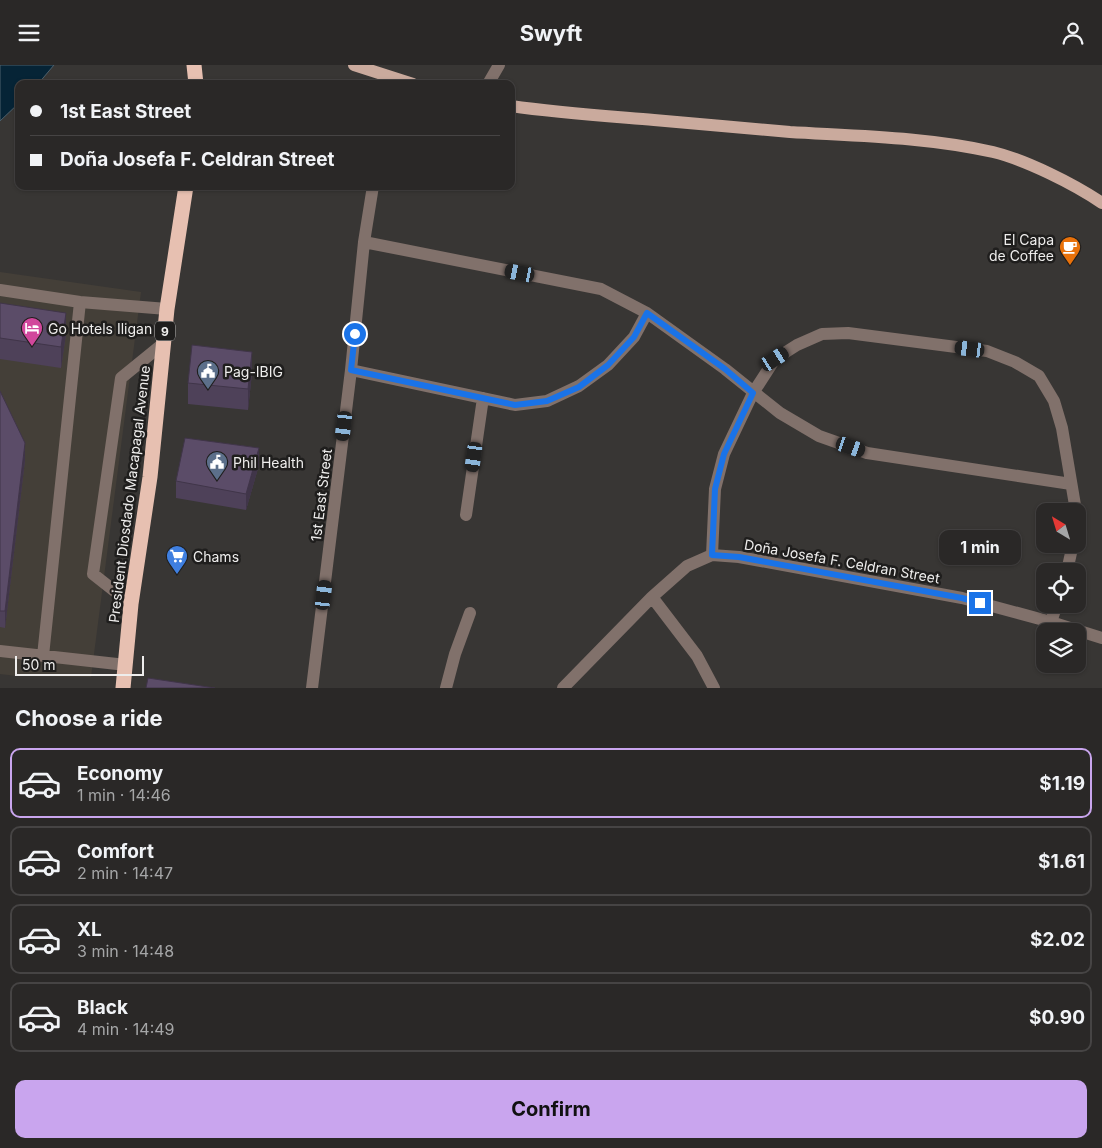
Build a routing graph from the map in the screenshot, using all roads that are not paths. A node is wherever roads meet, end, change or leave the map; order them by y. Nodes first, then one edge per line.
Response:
1 (194, 65) edge
2 (354, 65) edge
3 (499, 65) edge
4 (196, 80) edge
5 (388, 80) edge
6 (490, 80) edge
7 (515, 107) edge
8 (185, 190) edge
9 (372, 190) edge
10 (1102, 203) edge
11 (364, 242) junction
12 (0, 290) edge
13 (80, 302) junction
14 (167, 309) junction
15 (647, 313) junction
16 (164, 343) junction
17 (351, 370) junction
18 (753, 393) junction
19 (483, 399) junction
20 (1071, 484) junction
21 (1075, 503) edge
22 (466, 515) dead end
23 (712, 555) junction
24 (652, 597) junction
25 (131, 604) junction
26 (470, 613) dead end
27 (1054, 613) edge
28 (1051, 622) junction
29 (1102, 638) edge
30 (0, 651) edge
31 (43, 656) junction
32 (126, 665) junction
33 (123, 688) edge
34 (312, 688) edge
35 (446, 688) edge
36 (563, 688) edge
37 (714, 688) edge

1 - 4 highway
2 - 5 main road
3 - 6 street
7 - 10 main road
8 - 14 highway, President Diosdado Macapagal Avenue / 9
9 - 11 street, 1st East Street
11 - 15 street
11 - 17 street, 1st East Street
12 - 13 street
13 - 14 street
13 - 31 street
14 - 16 highway, President Diosdado Macapagal Avenue / 9
15 - 18 street
15 - 19 street
16 - 25 highway, President Diosdado Macapagal Avenue / 9
16 - 25 street
17 - 19 street
17 - 34 street, 1st East Street
18 - 20 street
18 - 20 street
18 - 23 street
19 - 22 street
20 - 21 street
23 - 24 street, Doña Josefa F. Celdran Street
23 - 28 street, Doña Josefa F. Celdran Street
24 - 36 street, Doña Josefa F. Celdran Street
24 - 37 street
25 - 32 highway, President Diosdado Macapagal Avenue / 9
26 - 35 street
27 - 28 street
28 - 29 street, Doña Josefa F. Celdran Street
30 - 31 street
31 - 32 street
32 - 33 highway, President Diosdado Macapagal Avenue / 9

